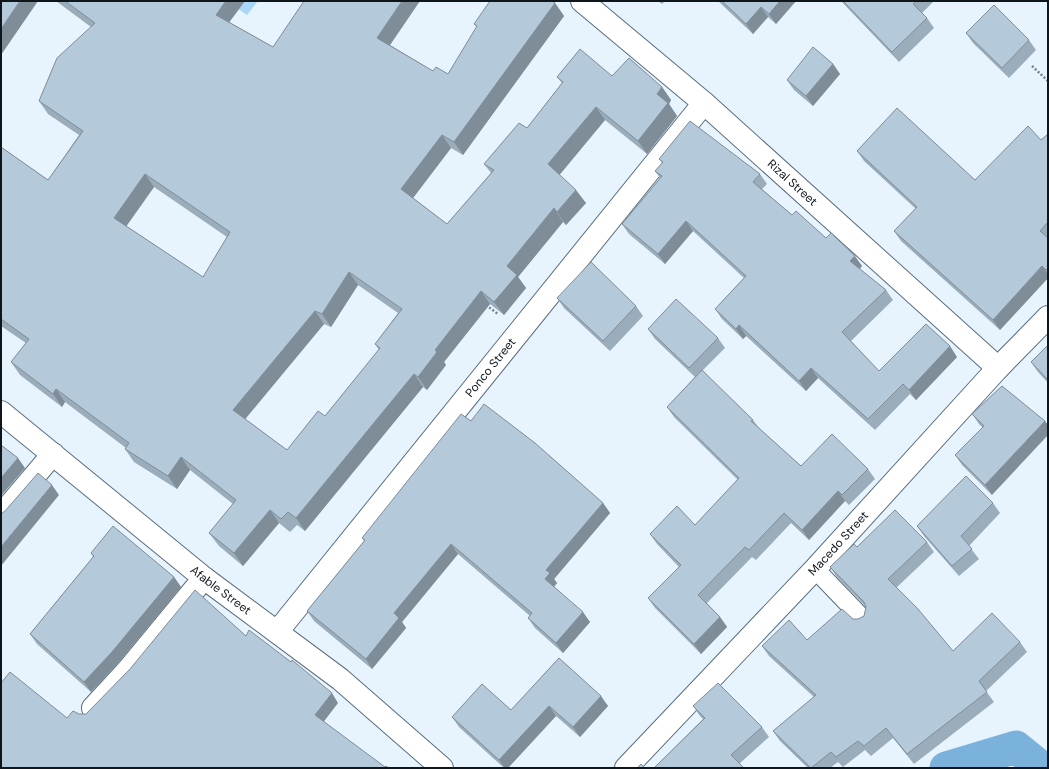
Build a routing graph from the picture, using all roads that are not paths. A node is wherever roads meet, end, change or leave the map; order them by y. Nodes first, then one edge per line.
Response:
1 (582, 1) edge
2 (704, 103) junction
3 (1048, 316) edge
4 (998, 368) junction
5 (1, 412) edge
6 (53, 454) junction
7 (3, 513) edge
8 (815, 569) junction
9 (204, 578) junction
10 (863, 619) edge
11 (276, 632) junction
12 (89, 712) edge
13 (442, 768) edge
14 (626, 768) edge

1 - 2 street, Rizal Street
2 - 4 street, Rizal Street
2 - 11 street, Ponco Street
3 - 4 street, Macedo Street
4 - 8 street, Macedo Street
5 - 6 street, Afable Street
6 - 7 street
6 - 9 street, Afable Street
8 - 10 lane
8 - 14 street, Macedo Street
9 - 11 street, Afable Street
9 - 12 street
11 - 13 street, Afable Street

